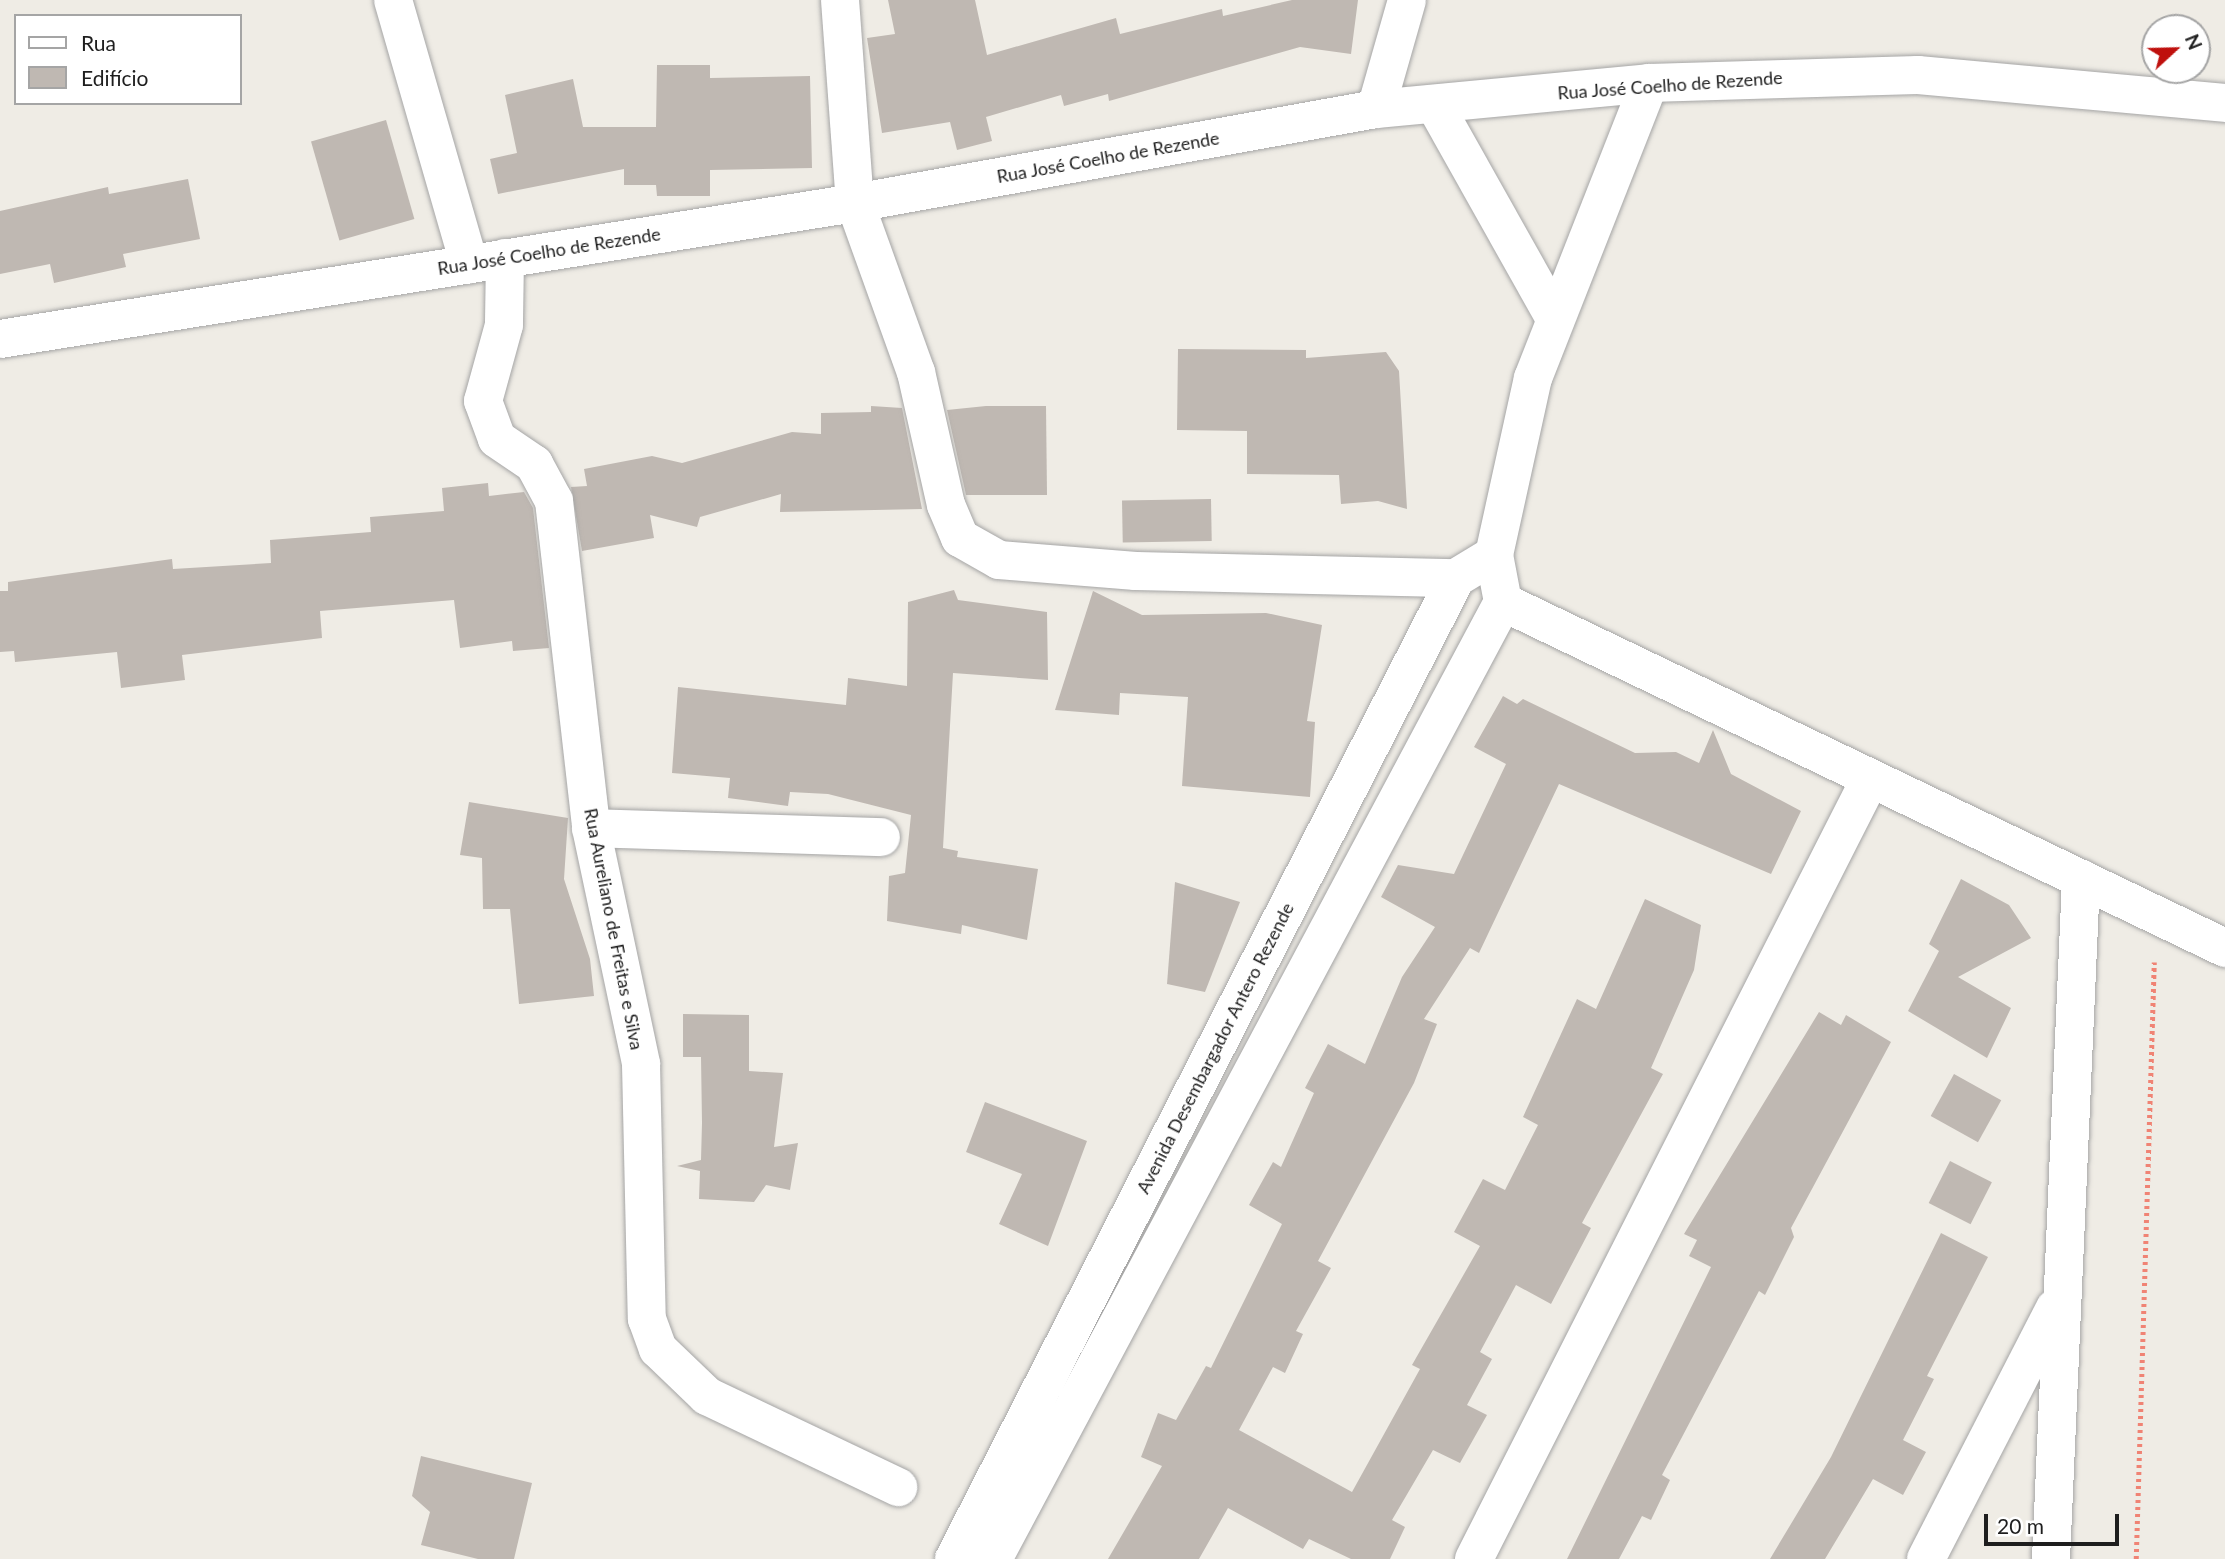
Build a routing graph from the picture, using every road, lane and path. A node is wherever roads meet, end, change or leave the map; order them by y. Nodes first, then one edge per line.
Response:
1 (393, 0) edge
2 (840, 0) edge
3 (1407, 0) edge
4 (1649, 83) junction
5 (2225, 103) edge
6 (1435, 105) junction
7 (1376, 110) junction
8 (855, 203) junction
9 (506, 258) junction
10 (469, 264) junction
11 (1554, 317) junction
12 (0, 339) edge
13 (1494, 555) junction
14 (1456, 578) junction
15 (1503, 602) junction
16 (1869, 781) junction
17 (591, 828) junction
18 (881, 838) dead end
19 (2081, 879) junction
20 (2155, 916) junction
21 (2225, 948) edge
22 (1242, 995) junction
23 (1282, 1017) junction
24 (2059, 1300) junction
25 (898, 1487) dead end
26 (954, 1559) edge
27 (993, 1559) edge
28 (1474, 1559) edge
29 (1926, 1559) edge
30 (2051, 1559) edge
31 (2136, 1559) edge

1 - 10 street
2 - 8 street
3 - 7 street
4 - 5 street, Rua José Coelho de Rezende
4 - 6 street, Rua José Coelho de Rezende
4 - 11 street
6 - 7 street, Rua José Coelho de Rezende
6 - 11 street
7 - 8 street, Rua José Coelho de Rezende
8 - 9 street, Rua José Coelho de Rezende
8 - 14 street
9 - 10 street, Rua José Coelho de Rezende
9 - 17 street, Rua Aureliano de Freitas e Silva
10 - 12 street, Rua José Coelho de Rezende
11 - 13 street
13 - 14 street
13 - 15 street
14 - 22 street, Avenida Desembargador Antero Rezende
15 - 16 street
15 - 23 street
16 - 19 street
16 - 28 street
17 - 18 street
17 - 25 street, Rua Aureliano de Freitas e Silva
19 - 20 street
19 - 24 street
20 - 21 street
20 - 31 path
22 - 23 street
22 - 26 street, Avenida Desembargador Antero Rezende
23 - 27 street
24 - 29 street
24 - 30 street

